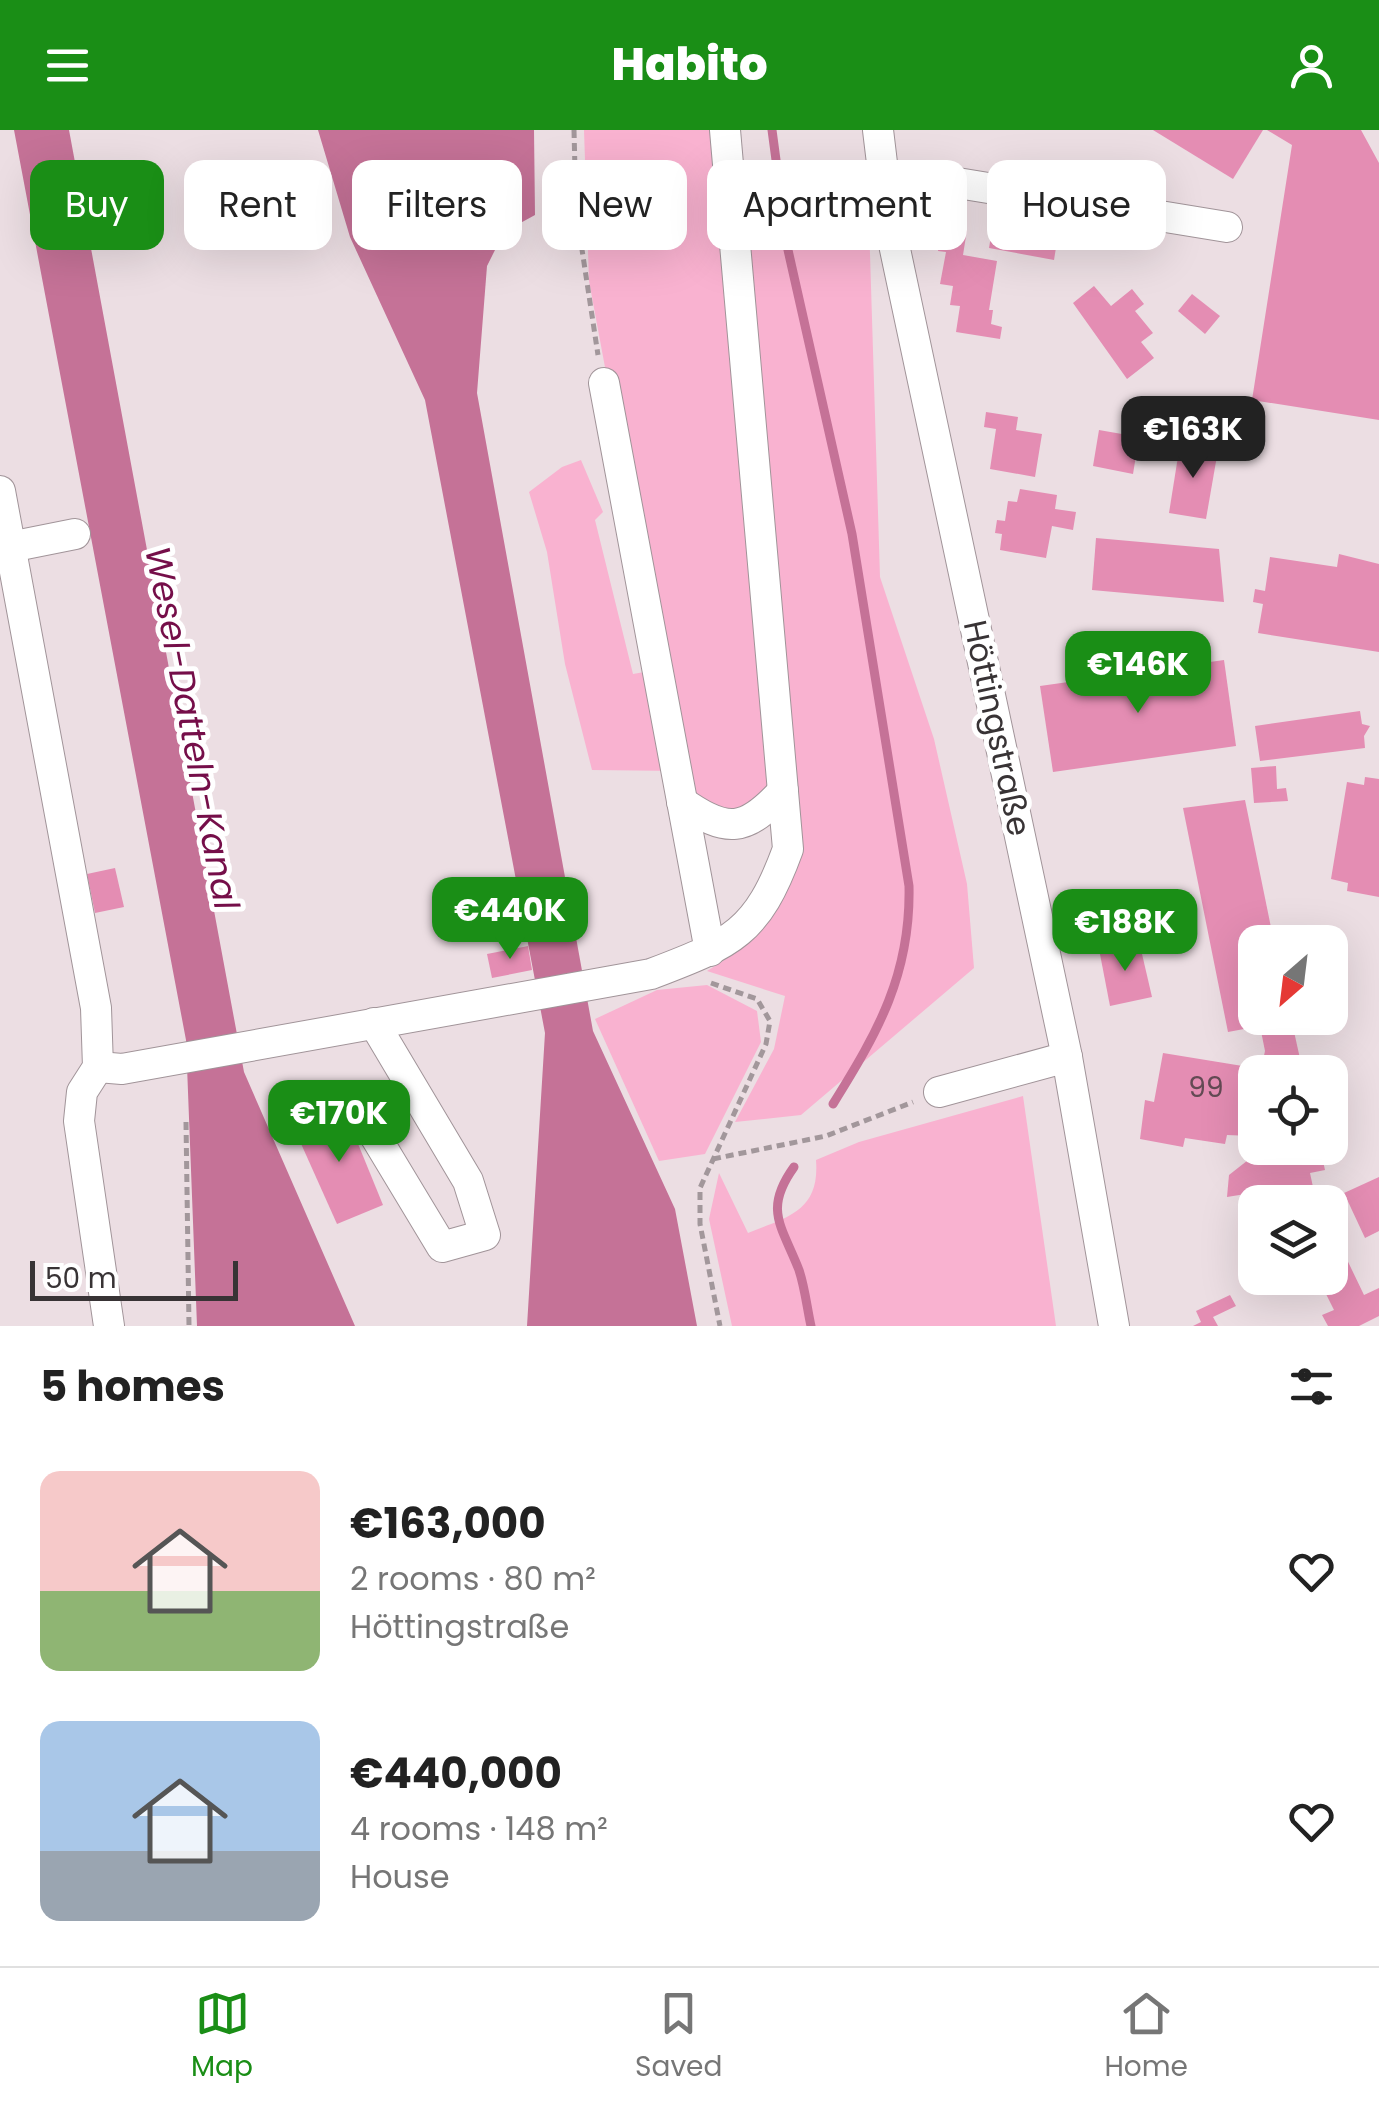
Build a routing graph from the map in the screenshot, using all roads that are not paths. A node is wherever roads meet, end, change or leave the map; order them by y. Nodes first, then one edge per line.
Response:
1 (725, 130) edge
2 (878, 130) edge
3 (882, 160) edge
4 (967, 185) edge
5 (1227, 228) dead end
6 (899, 250) edge
7 (604, 383) road end
8 (0, 492) edge
9 (75, 534) dead end
10 (10, 547) junction
11 (783, 791) junction
12 (682, 802) junction
13 (710, 951) junction
14 (374, 1023) junction
15 (1067, 1057) junction
16 (98, 1067) junction
17 (939, 1092) road end
18 (289, 1110) dead end
19 (109, 1326) edge
20 (1114, 1326) edge

1 - 11 street
2 - 3 street, Höttingstraße
4 - 5 street
6 - 15 street, Höttingstraße
7 - 12 street
8 - 10 street
9 - 10 street
10 - 16 street
11 - 12 street
11 - 13 street
12 - 13 street
13 - 14 street
14 - 16 street
14 - 18 street
15 - 17 street
15 - 20 street, Höttingstraße
16 - 19 street

